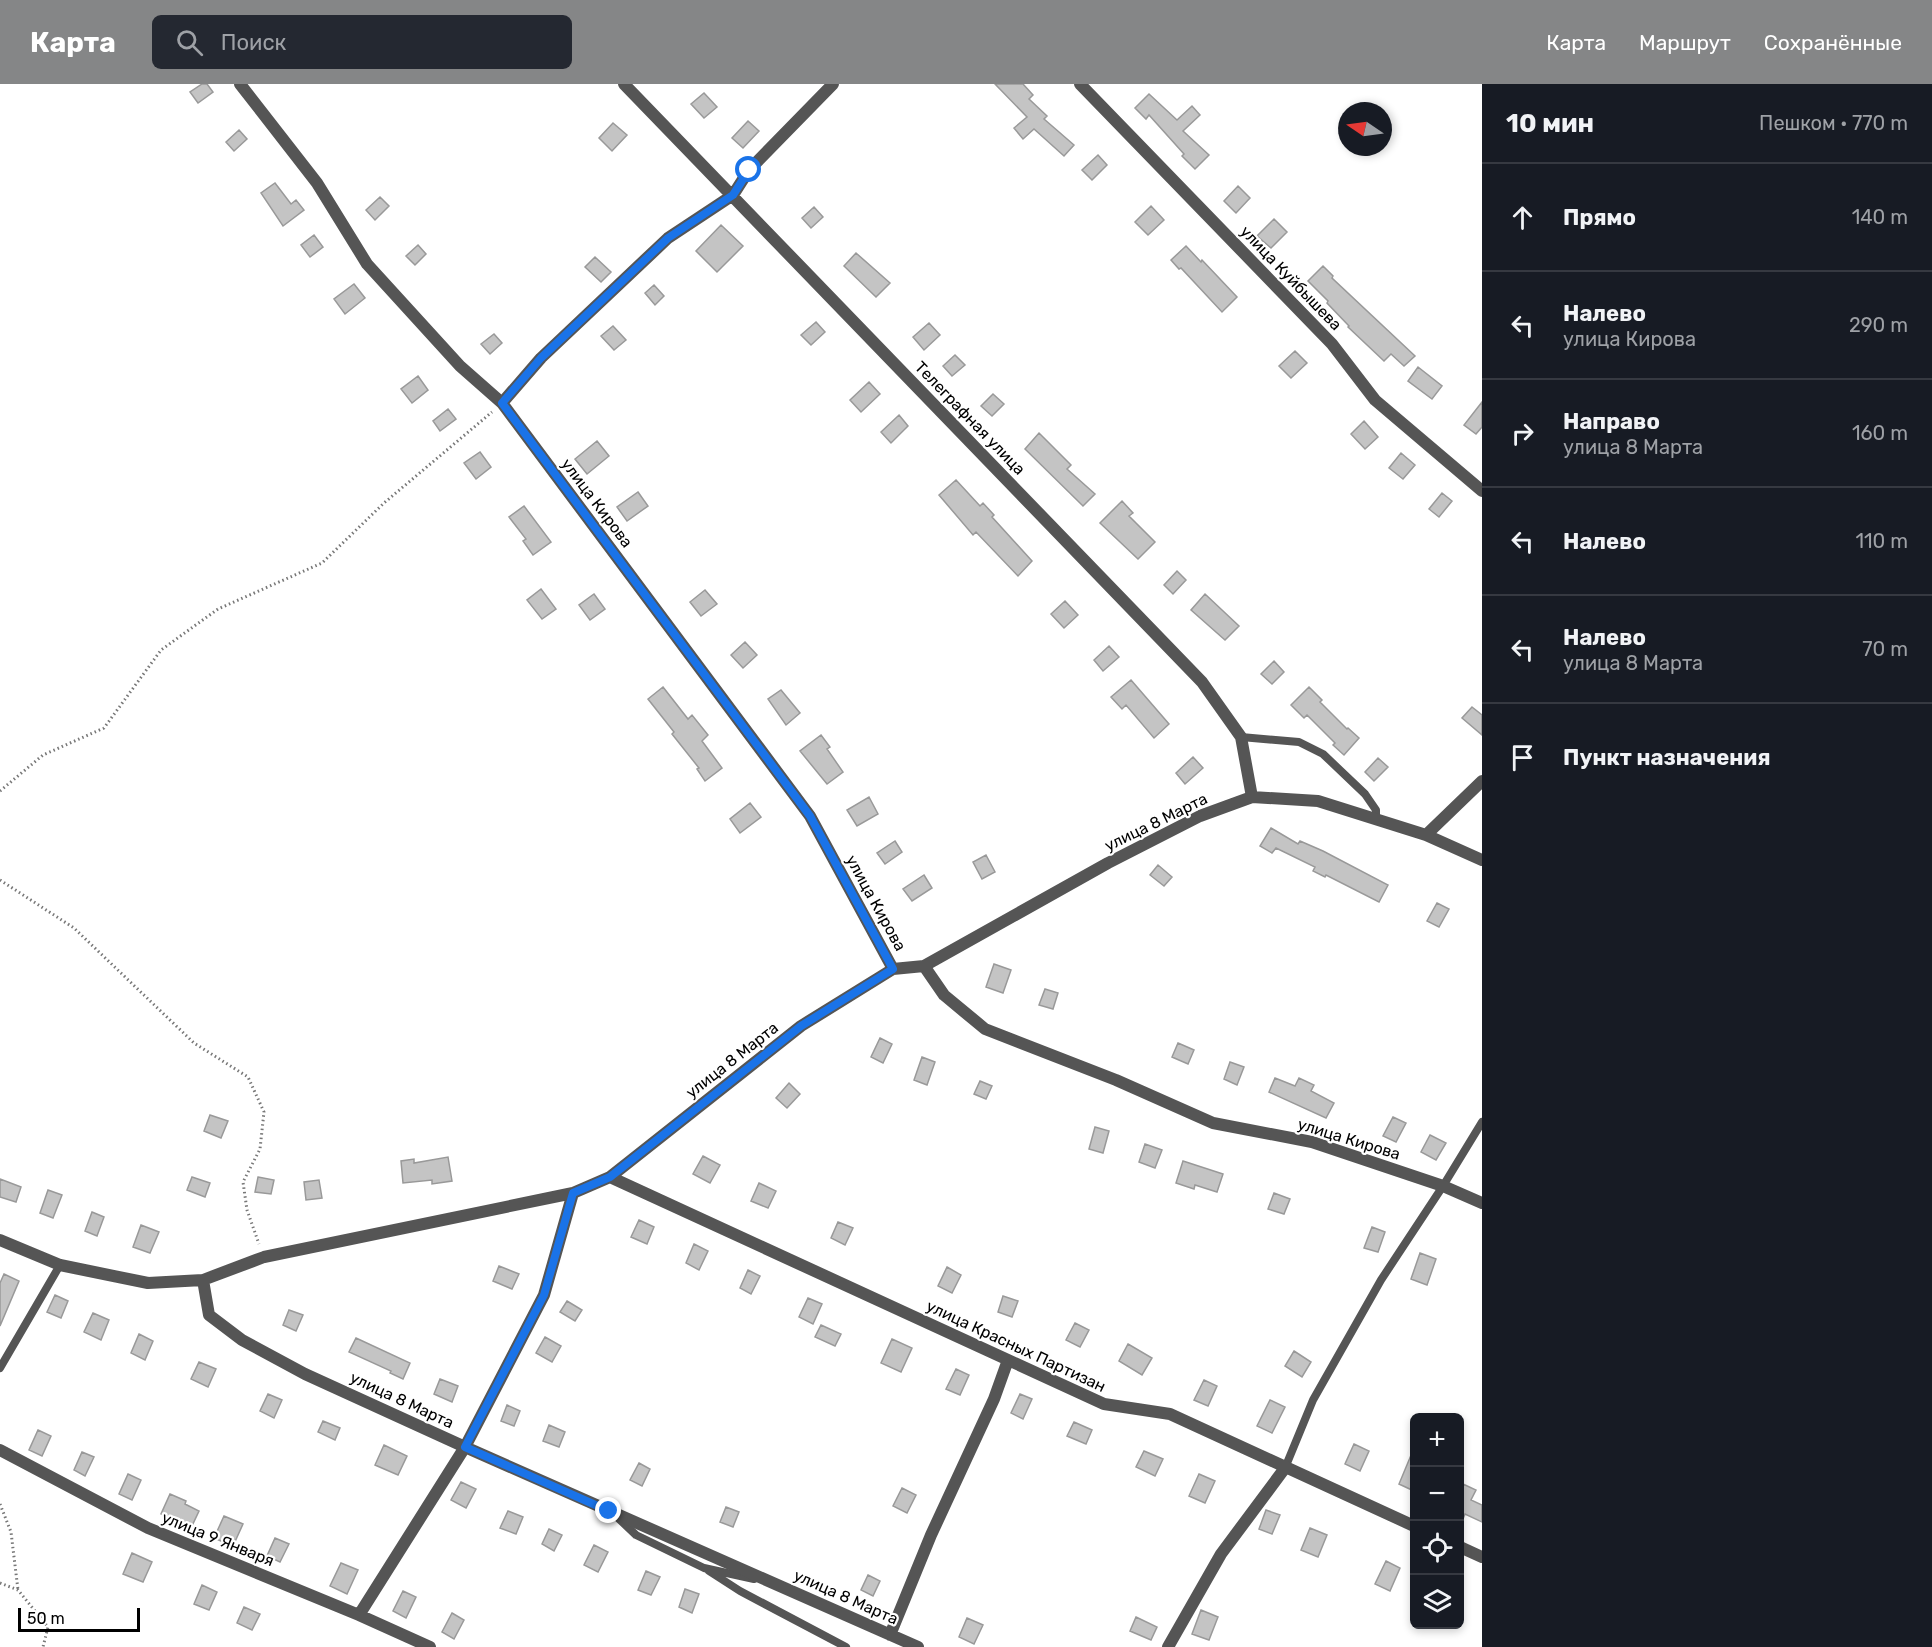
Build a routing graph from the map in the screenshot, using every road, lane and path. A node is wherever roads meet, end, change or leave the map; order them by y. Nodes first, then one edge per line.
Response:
1 (624, 84) edge
2 (833, 84) edge
3 (1080, 84) edge
4 (243, 85) edge
5 (733, 195) junction
6 (502, 403) junction
7 (1482, 491) edge
8 (1241, 737) junction
9 (1482, 781) edge
10 (0, 792) edge
11 (1252, 797) junction
12 (1376, 819) junction
13 (1426, 835) junction
14 (1482, 860) edge
15 (0, 880) edge
16 (924, 966) junction
17 (893, 969) junction
18 (1482, 1122) edge
19 (610, 1177) junction
20 (1443, 1186) junction
21 (573, 1193) junction
22 (1482, 1203) edge
23 (0, 1240) edge
24 (264, 1257) junction
25 (60, 1264) junction
26 (203, 1280) junction
27 (1008, 1360) junction
28 (0, 1368) edge
29 (465, 1447) junction
30 (0, 1450) edge
31 (1285, 1468) junction
32 (0, 1504) edge
33 (609, 1511) junction
34 (1410, 1524) edge
35 (1464, 1549) edge
36 (1482, 1557) edge
37 (704, 1568) junction
38 (0, 1582) edge
39 (773, 1583) junction
40 (18, 1590) junction
41 (359, 1615) junction
42 (890, 1635) junction
43 (43, 1647) edge
44 (430, 1647) edge
45 (846, 1647) edge
46 (918, 1647) edge
47 (1168, 1647) edge

1 - 5 street, Телеграфная улица
2 - 5 street
3 - 7 street, улица Куйбышева
4 - 6 street, улица Кирова
5 - 6 street
5 - 8 street, Телеграфная улица
6 - 10 path
6 - 17 street, улица Кирова
8 - 11 street, Телеграфная улица
8 - 12 lane
9 - 13 street
11 - 12 street, улица 8 Марта
11 - 16 street, улица 8 Марта
12 - 13 street, улица 8 Марта
13 - 14 street
15 - 24 path
16 - 17 street, улица 8 Марта
16 - 20 street, улица Кирова
17 - 19 street, улица 8 Марта
18 - 20 lane
19 - 21 street, улица 8 Марта
19 - 27 street, улица Красных Партизан
20 - 22 street, улица Кирова
20 - 31 lane
21 - 24 street, улица 8 Марта
21 - 29 street
23 - 25 street, улица 8 Марта
24 - 26 street, улица 8 Марта
25 - 26 street, улица 8 Марта
25 - 28 lane
26 - 29 street, улица 8 Марта
27 - 31 street, улица Красных Партизан
27 - 42 street
29 - 33 street, улица 8 Марта
29 - 41 street
30 - 41 street, улица 9 Января
31 - 34 street, улица Красных Партизан
31 - 47 street
32 - 40 path
33 - 37 lane
33 - 39 street, улица 8 Марта
35 - 36 street
37 - 39 lane
37 - 45 lane
38 - 40 path
39 - 42 street, улица 8 Марта
40 - 43 path
41 - 44 street, улица 9 Января
42 - 46 street, улица 8 Марта

